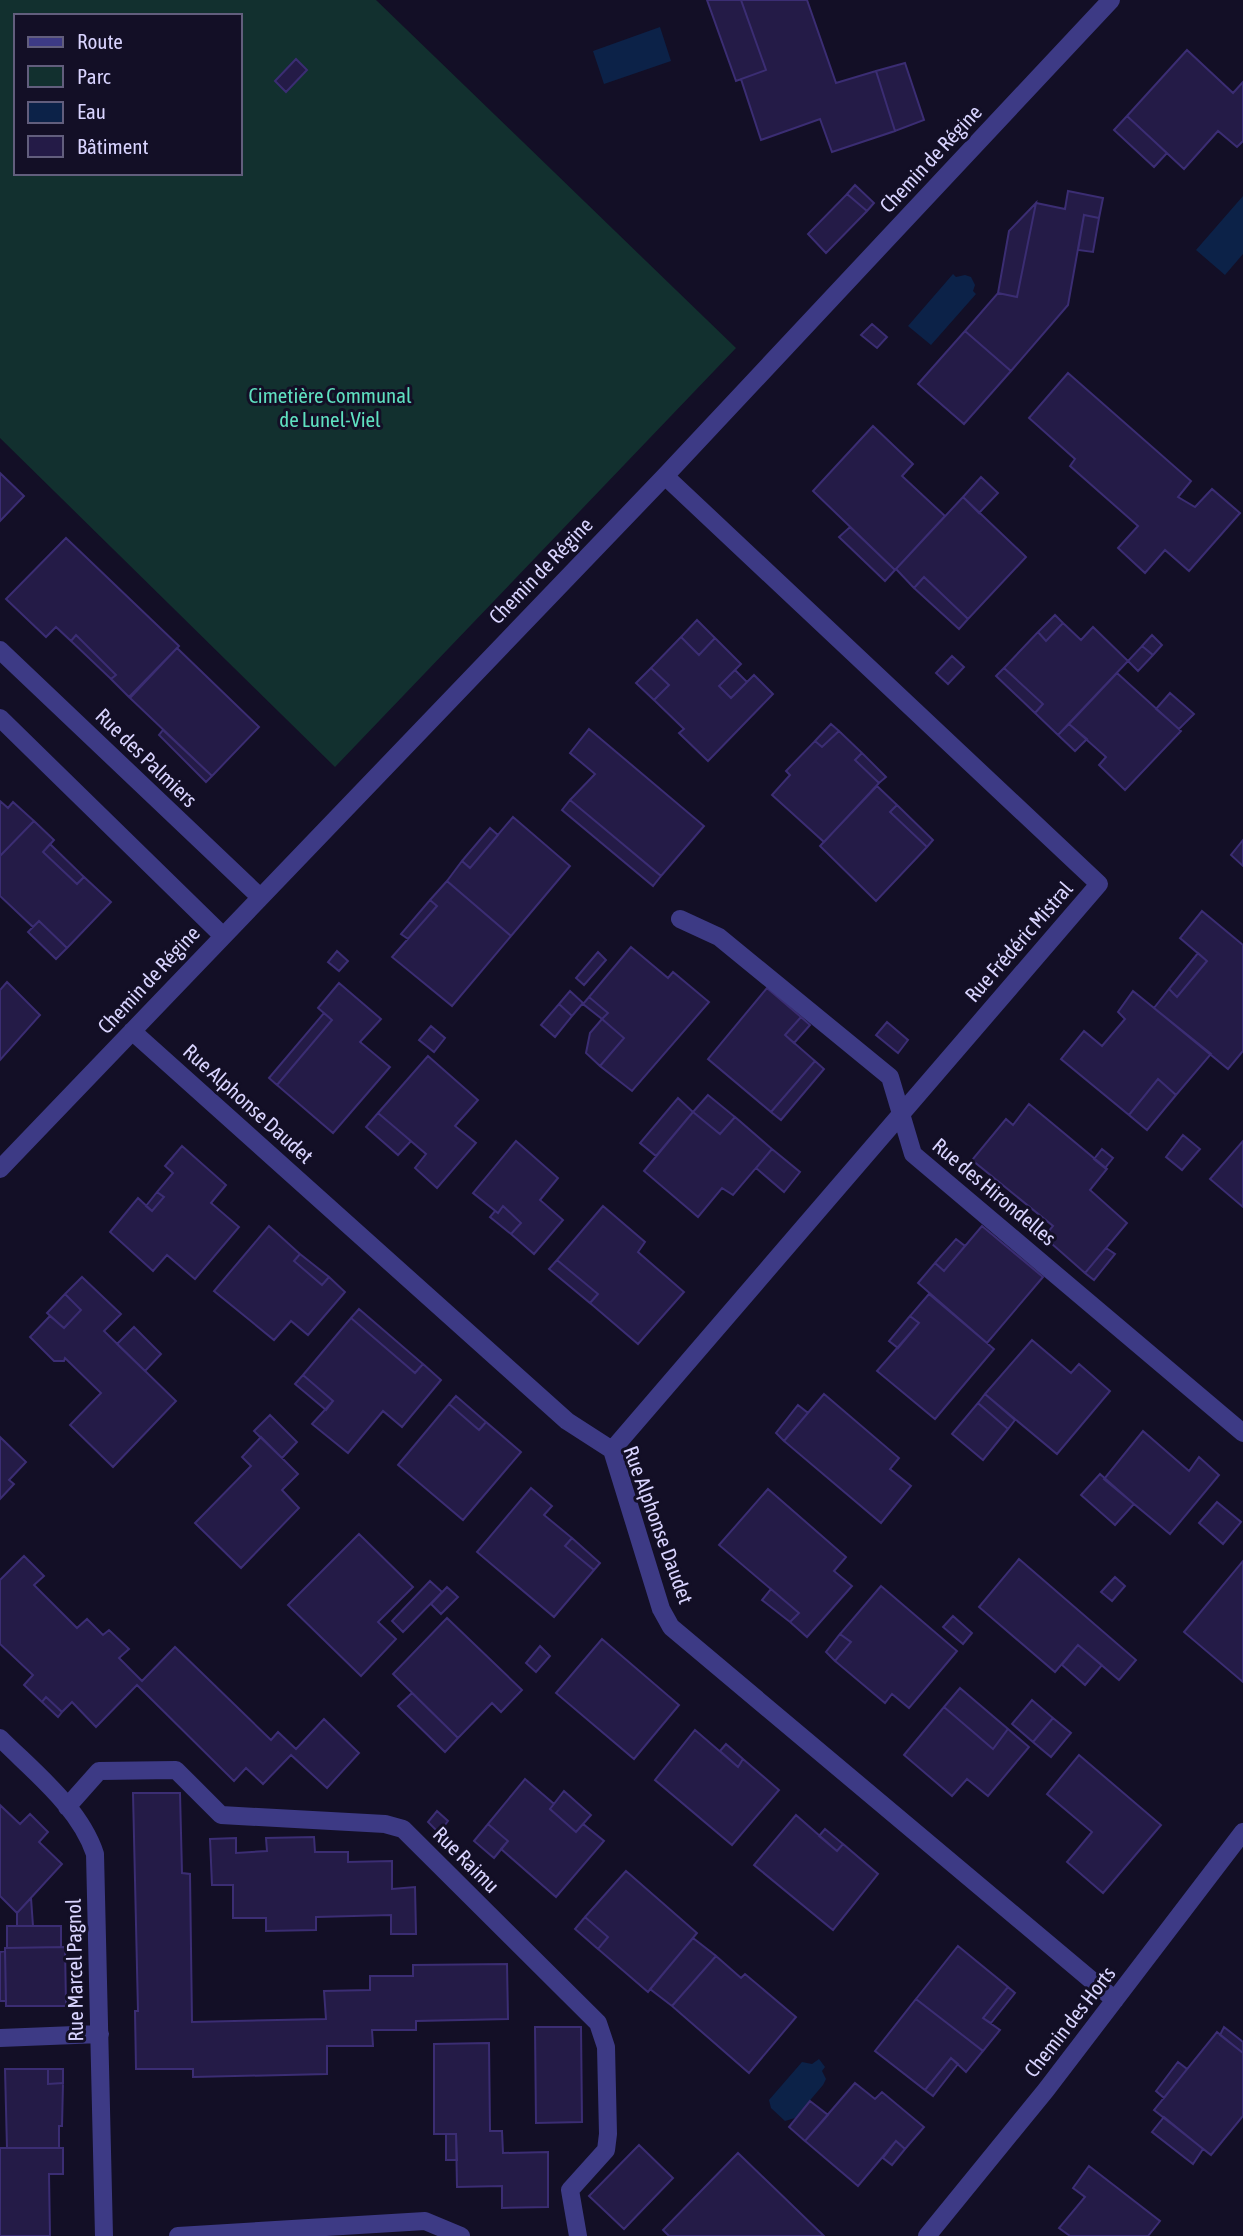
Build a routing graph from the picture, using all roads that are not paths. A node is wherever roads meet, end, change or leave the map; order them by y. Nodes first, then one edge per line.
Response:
1 (1111, 0) edge
2 (666, 476) junction
3 (0, 650) edge
4 (0, 718) edge
5 (260, 897) junction
6 (680, 919) dead end
7 (222, 935) junction
8 (132, 1031) junction
9 (901, 1114) junction
10 (0, 1169) edge
11 (1243, 1433) edge
12 (612, 1450) junction
13 (0, 1738) edge
14 (67, 1807) junction
15 (1243, 1832) edge
16 (1115, 2000) junction
17 (100, 2034) junction
18 (0, 2038) edge
19 (104, 2236) edge
20 (178, 2236) edge
21 (461, 2236) edge
22 (578, 2236) edge
23 (928, 2236) edge

1 - 2 street, Chemin de Régine
2 - 5 street, Chemin de Régine
2 - 9 street, Rue Frédéric Mistral
3 - 5 street, Rue des Palmiers
4 - 7 street
5 - 7 street, Chemin de Régine
6 - 9 street, Rue des Hirondelles
7 - 8 street, Chemin de Régine
8 - 10 street, Chemin de Régine
8 - 12 street, Rue Alphonse Daudet
9 - 11 street, Rue des Hirondelles
9 - 12 street, Rue Frédéric Mistral
12 - 16 street, Rue Alphonse Daudet
13 - 14 street, Rue Marcel Pagnol
14 - 17 street, Rue Marcel Pagnol
14 - 22 street, Rue Raimu
15 - 16 street, Chemin des Horts
16 - 23 street, Chemin des Horts
17 - 18 street
17 - 19 street, Rue Marcel Pagnol
20 - 21 street

